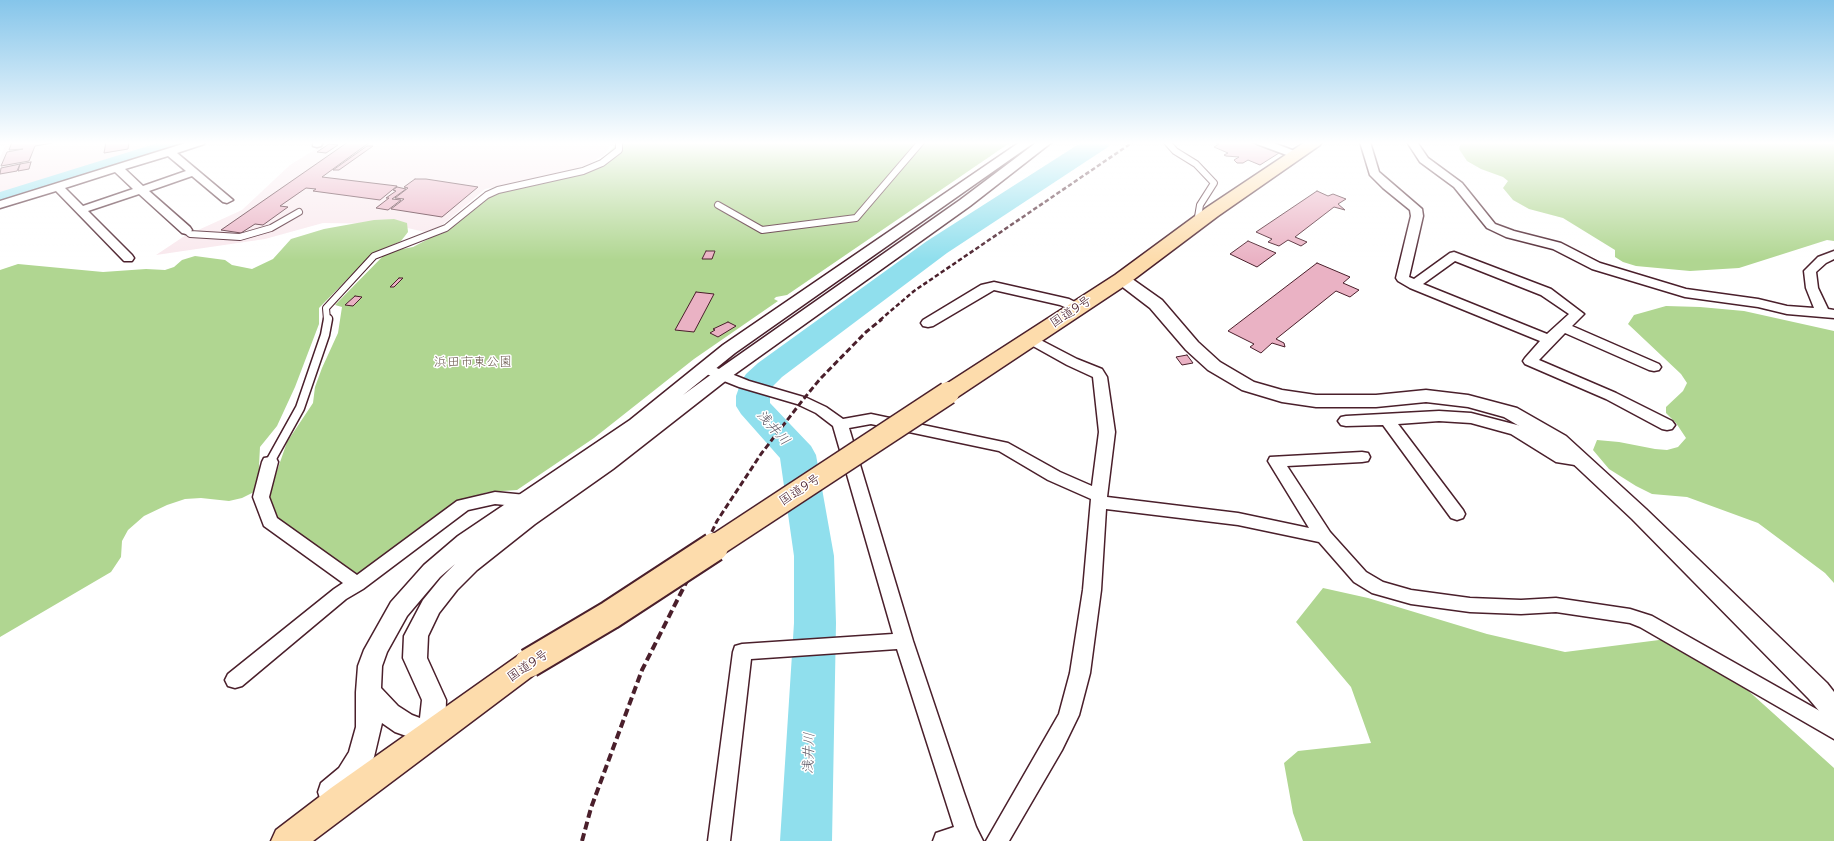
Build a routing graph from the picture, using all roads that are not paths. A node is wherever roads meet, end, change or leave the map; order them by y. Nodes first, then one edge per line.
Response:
1 (77, 181) edge
2 (131, 181) edge
3 (166, 181) edge
4 (205, 181) edge
5 (539, 181) edge
6 (887, 181) edge
7 (981, 181) edge
8 (988, 181) edge
9 (1212, 181) edge
10 (1258, 181) edge
11 (1382, 181) edge
12 (1453, 181) edge
13 (58, 187) junction
14 (140, 190) junction
15 (227, 200) dead end
16 (0, 205) edge
17 (718, 205) dead end
18 (80, 210) junction
19 (299, 212) dead end
20 (1197, 223) junction
21 (186, 230) joint
22 (1834, 255) edge
23 (128, 258) dead end
24 (1122, 279) junction
25 (1414, 285) junction
26 (1076, 308) junction
27 (1828, 313) edge
28 (928, 323) dead end
29 (1563, 327) junction
30 (1029, 338) junction
31 (1549, 340) junction
32 (1654, 367) dead end
33 (704, 368) junction
34 (722, 375) junction
35 (1387, 420) junction
36 (1346, 421) dead end
37 (840, 424) junction
38 (1667, 425) dead end
39 (1362, 457) dead end
40 (1581, 460) junction
41 (270, 462) joint
42 (1099, 499) junction
43 (526, 501) junction
44 (1456, 514) dead end
45 (1324, 537) junction
46 (357, 584) junction
47 (904, 641) junction
48 (235, 680) dead end
49 (368, 692) junction
50 (1834, 710) edge
51 (1834, 730) edge
52 (432, 733) junction
53 (970, 837) edge
54 (279, 841) edge
55 (287, 841) edge
56 (719, 841) edge
57 (944, 841) edge
58 (997, 841) edge

1 - 13 street
2 - 14 street
3 - 14 street
4 - 15 street
5 - 41 lane
6 - 17 lane
7 - 33 street
8 - 34 street
9 - 20 lane
10 - 20 highway, 国道9号
11 - 25 street
12 - 27 street
13 - 16 street
13 - 18 street
14 - 18 street
14 - 21 street
18 - 23 street
19 - 21 lane
20 - 24 highway, 国道9号
22 - 27 street
24 - 26 highway, 国道9号
24 - 40 street
25 - 29 street
25 - 31 street
26 - 28 street
26 - 30 highway, 国道9号
29 - 31 street
29 - 32 street
30 - 42 street
30 - 52 highway, 国道9号, bridge
31 - 38 street
33 - 34 street
33 - 43 street
34 - 37 street
34 - 52 street
35 - 36 street
35 - 40 street
35 - 44 street
37 - 42 street
37 - 47 street
39 - 45 street
40 - 50 street
41 - 46 street
42 - 45 street
42 - 58 street
43 - 46 street
43 - 49 street
45 - 51 street
46 - 48 street
47 - 53 street
47 - 56 street
49 - 52 street
49 - 54 street
52 - 55 highway, 国道9号
53 - 57 street

